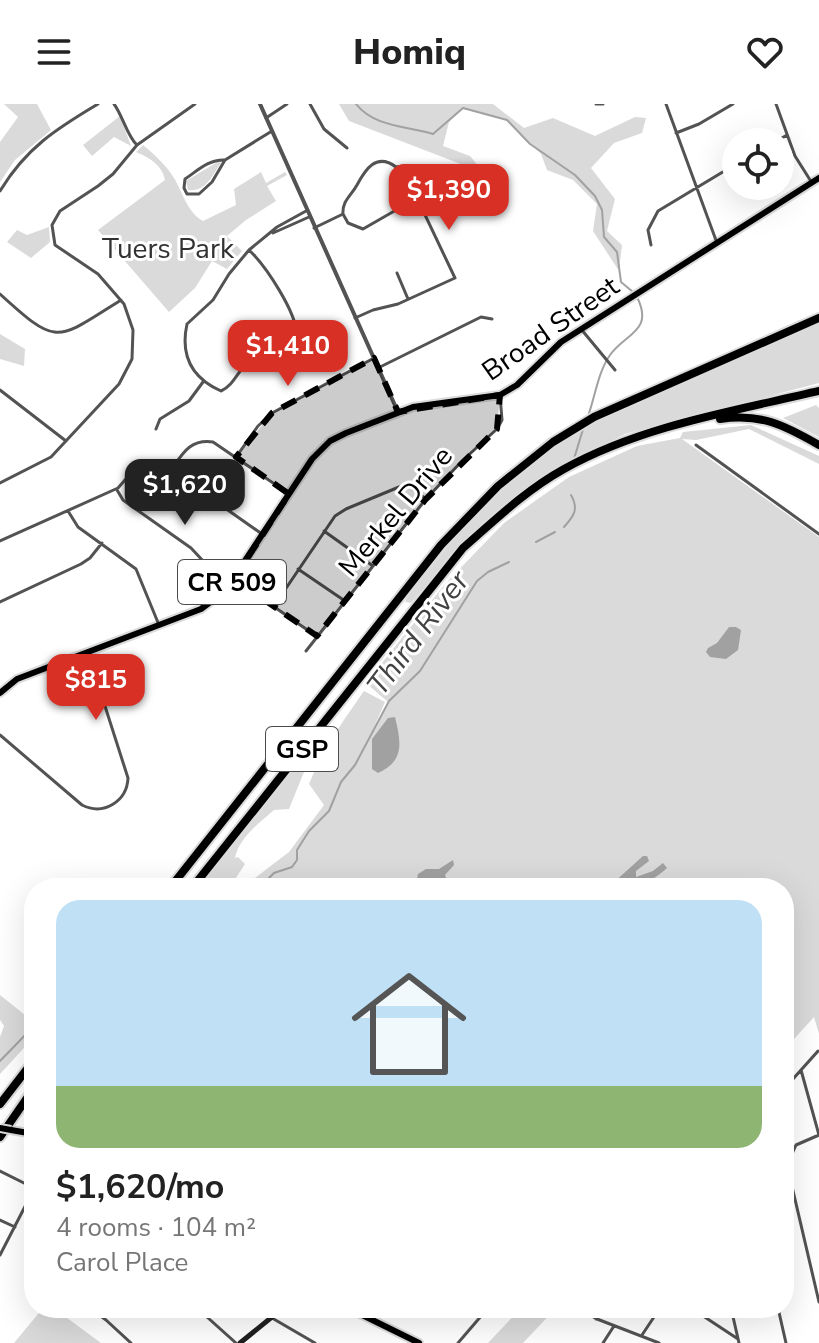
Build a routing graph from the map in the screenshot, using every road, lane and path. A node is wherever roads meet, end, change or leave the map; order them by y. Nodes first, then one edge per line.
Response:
1 (98, 104) edge
2 (114, 104) edge
3 (195, 104) edge
4 (260, 104) edge
5 (287, 104) edge
6 (310, 104) edge
7 (596, 104) edge
8 (603, 104) edge
9 (666, 104) edge
10 (733, 104) edge
11 (776, 104) edge
12 (726, 106) edge
13 (266, 118) junction
14 (785, 128) edge
15 (272, 131) junction
16 (676, 133) junction
17 (137, 145) junction
18 (347, 148) dead end
19 (794, 153) edge
20 (225, 160) junction
21 (396, 167) dead end
22 (722, 172) edge
23 (819, 178) edge
24 (812, 183) junction
25 (445, 187) dead end
26 (696, 188) junction
27 (0, 191) edge
28 (417, 198) junction
29 (306, 211) junction
30 (343, 214) junction
31 (309, 217) junction
32 (314, 228) junction
33 (269, 234) junction
34 (717, 243) junction
35 (651, 245) dead end
36 (249, 250) junction
37 (397, 273) dead end
38 (0, 294) edge
39 (408, 299) junction
40 (121, 300) junction
41 (819, 317) edge
42 (355, 318) junction
43 (492, 319) dead end
44 (581, 329) junction
45 (250, 338) dead end
46 (257, 357) junction
47 (374, 358) junction
48 (378, 368) junction
49 (615, 370) dead end
50 (204, 381) junction
51 (0, 390) edge
52 (819, 391) edge
53 (500, 395) junction
54 (398, 412) junction
55 (695, 420) junction
56 (156, 429) dead end
57 (66, 441) junction
58 (696, 445) dead end
59 (819, 445) edge
60 (236, 457) junction
61 (171, 470) junction
62 (0, 483) edge
63 (117, 488) junction
64 (289, 494) junction
65 (426, 499) junction
66 (68, 510) junction
67 (323, 531) junction
68 (262, 534) junction
69 (819, 534) edge
70 (0, 541) edge
71 (102, 543) junction
72 (373, 566) junction
73 (298, 569) junction
74 (232, 581) junction
75 (345, 601) junction
76 (0, 602) edge
77 (274, 606) junction
78 (159, 625) junction
79 (317, 636) junction
80 (306, 651) dead end
81 (88, 653) junction
82 (0, 693) edge
83 (0, 735) edge
84 (178, 878) edge
85 (200, 878) edge
86 (818, 1051) edge
87 (801, 1070) junction
88 (24, 1073) edge
89 (794, 1078) edge
90 (24, 1102) edge
91 (0, 1104) edge
92 (0, 1128) edge
93 (24, 1132) edge
94 (819, 1135) edge
95 (0, 1137) edge
96 (794, 1149) edge
97 (0, 1171) edge
98 (24, 1183) edge
99 (794, 1195) edge
100 (24, 1209) edge
101 (0, 1220) edge
102 (15, 1227) junction
103 (0, 1255) edge
104 (819, 1302) edge
105 (103, 1318) edge
106 (209, 1318) edge
107 (272, 1318) joint
108 (368, 1318) edge
109 (479, 1318) edge
110 (653, 1318) edge
111 (705, 1318) edge
112 (733, 1318) edge
113 (780, 1318) edge
114 (596, 1319) edge
115 (615, 1325) junction
116 (642, 1335) junction
117 (738, 1341) edge
118 (131, 1343) edge
119 (238, 1343) edge
120 (315, 1343) edge
121 (419, 1343) edge
122 (458, 1343) edge
123 (603, 1343) edge
124 (657, 1343) edge
125 (786, 1343) edge

1 - 27 street
2 - 17 street
3 - 17 street
4 - 13 street
5 - 13 street
6 - 18 street
7 - 8 street
9 - 16 street
10 - 12 street
11 - 14 street
12 - 16 street
13 - 15 street
15 - 20 street
15 - 29 street
16 - 26 street
17 - 40 street
19 - 24 street
20 - 20 street
21 - 30 street
22 - 26 street
23 - 24 main road, Broad Street / CR 509
24 - 34 main road, Broad Street / CR 509
25 - 28 street
26 - 34 street
26 - 35 street
28 - 30 street
28 - 39 street
29 - 31 street
29 - 33 street
30 - 32 street
31 - 32 street
31 - 33 street
32 - 42 street
33 - 36 street
34 - 44 main road, Broad Street / CR 509
36 - 46 street
36 - 50 street
37 - 39 street
38 - 40 street
39 - 42 street
40 - 57 street
41 - 84 highway, GSP
42 - 47 street
43 - 48 street
44 - 49 street
44 - 53 main road, Broad Street / CR 509
45 - 46 street
46 - 50 street
47 - 48 street
47 - 60 street
48 - 54 street
50 - 56 street
51 - 57 street
52 - 55 highway, GSP
53 - 54 main road, Broad Street / CR 509
53 - 65 street, Merkel Drive
54 - 64 main road, Broad Street / CR 509
55 - 59 highway
55 - 85 highway, GSP
57 - 62 street
58 - 69 street
60 - 61 street
60 - 64 street
61 - 63 street
61 - 68 street
63 - 66 street
63 - 74 street
64 - 68 main road, Broad Street / CR 509
65 - 67 street
65 - 72 street, Merkel Drive
66 - 70 street
66 - 71 street
67 - 72 street
67 - 73 street
68 - 74 main road, Broad Street / CR 509
71 - 76 street
71 - 78 street
72 - 75 street, Merkel Drive
73 - 75 street
73 - 77 street
74 - 77 street
74 - 78 main road, Broad Street / CR 509
75 - 79 street, Merkel Drive
77 - 79 street
78 - 81 main road, Broad Street / CR 509
79 - 80 street, Merkel Drive
81 - 82 main road, Broad Street / CR 509
81 - 83 street
86 - 87 street
87 - 89 street
87 - 94 street
88 - 91 highway
90 - 95 highway
92 - 93 main road, bridge
94 - 96 street
97 - 98 street
99 - 104 street
100 - 102 street
101 - 102 street
102 - 103 street
105 - 118 street
106 - 119 street
107 - 119 main road
107 - 120 street
108 - 121 main road
109 - 122 street
110 - 116 street
111 - 117 street
112 - 117 street
113 - 125 street
114 - 115 street
115 - 116 street
115 - 123 street
116 - 124 street

